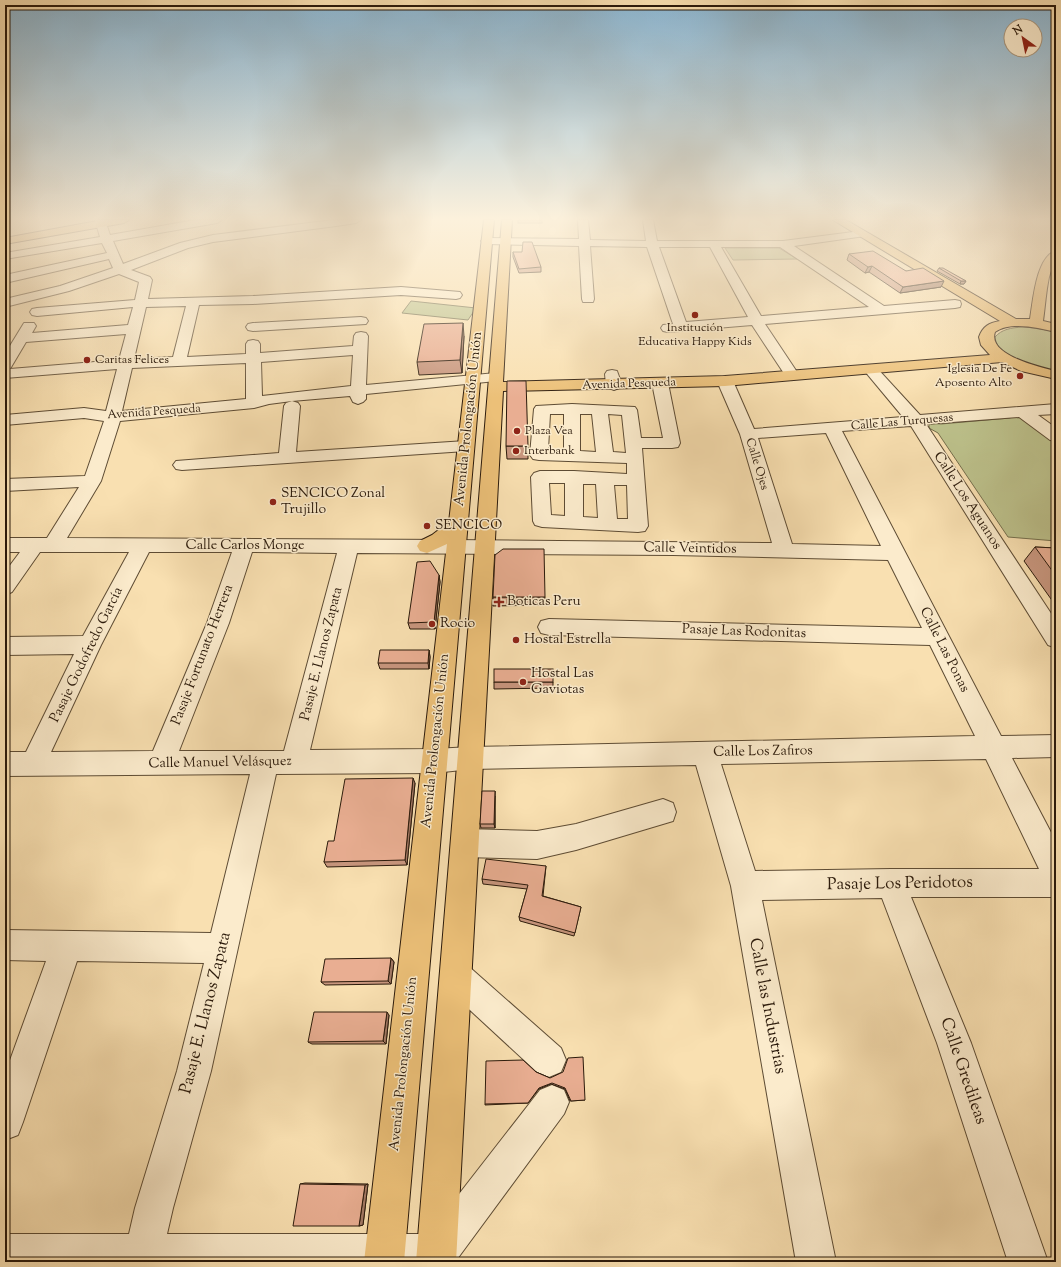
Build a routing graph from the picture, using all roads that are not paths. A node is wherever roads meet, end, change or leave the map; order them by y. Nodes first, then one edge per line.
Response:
1 (92, 279) edge
2 (144, 279) edge
3 (483, 279) edge
4 (503, 279) edge
5 (587, 279) edge
6 (662, 279) edge
7 (733, 279) edge
8 (835, 279) edge
9 (916, 279) edge
10 (938, 279) edge
11 (1043, 279) edge
12 (360, 293) junction
13 (456, 294) dead end
14 (43, 295) junction
15 (481, 298) junction
16 (502, 298) junction
17 (588, 299) dead end
18 (253, 300) junction
19 (194, 302) junction
20 (5, 303) edge
21 (140, 304) junction
22 (956, 304) junction
23 (883, 311) junction
24 (967, 311) dead end
25 (37, 312) junction
26 (756, 320) junction
27 (361, 321) junction
28 (1014, 323) junction
29 (1036, 324) junction
30 (253, 327) junction
31 (1056, 328) edge
32 (134, 329) junction
33 (22, 338) junction
34 (991, 348) junction
35 (361, 350) junction
36 (253, 358) junction
37 (1004, 358) junction
38 (180, 361) junction
39 (125, 364) junction
40 (6, 366) edge
41 (789, 369) junction
42 (870, 369) junction
43 (408, 372) dead end
44 (1056, 375) edge
45 (473, 378) junction
46 (613, 380) junction
47 (725, 380) junction
48 (496, 382) junction
49 (660, 383) junction
50 (358, 394) junction
51 (254, 403) junction
52 (292, 406) junction
53 (572, 409) junction
54 (1056, 409) edge
55 (600, 410) junction
56 (1023, 412) junction
57 (114, 414) junction
58 (5, 420) edge
59 (916, 421) junction
60 (832, 428) junction
61 (748, 434) junction
62 (1056, 436) edge
63 (466, 446) junction
64 (634, 450) junction
65 (539, 455) junction
66 (572, 456) junction
67 (605, 457) junction
68 (288, 458) junction
69 (182, 465) dead end
70 (540, 477) junction
71 (574, 477) junction
72 (605, 478) junction
73 (636, 480) junction
74 (92, 481) junction
75 (7, 487) edge
76 (574, 523) junction
77 (608, 524) junction
78 (457, 535) junction
79 (5, 545) edge
80 (44, 545) junction
81 (142, 546) junction
82 (244, 546) junction
83 (349, 546) junction
84 (485, 547) junction
85 (784, 550) junction
86 (896, 553) junction
87 (5, 587) edge
88 (549, 627) dead end
89 (1053, 630) edge
90 (938, 637) junction
91 (90, 645) junction
92 (5, 646) edge
93 (1056, 746) edge
94 (993, 747) junction
95 (705, 753) junction
96 (470, 758) junction
97 (434, 761) junction
98 (266, 762) junction
99 (294, 762) junction
100 (5, 764) edge
101 (34, 764) junction
102 (160, 764) junction
103 (663, 812) dead end
104 (465, 843) junction
105 (1056, 872) edge
106 (1056, 882) edge
107 (891, 883) junction
108 (744, 886) junction
109 (5, 945) edge
110 (67, 946) junction
111 (222, 948) junction
112 (456, 976) junction
113 (549, 1060) dead end
114 (552, 1102) dead end
115 (5, 1122) edge
116 (5, 1254) edge
117 (143, 1257) edge
118 (437, 1258) edge
119 (384, 1259) edge
120 (816, 1262) edge
121 (1028, 1262) edge

1 - 14 street
2 - 21 street
3 - 15 main road, Avenida Prolongación Unión
4 - 16 main road, Avenida Prolongación Unión
5 - 17 street
6 - 26 street
7 - 26 street
8 - 23 street
9 - 22 main road
10 - 28 main road
11 - 29 main road
12 - 13 street
12 - 18 street
12 - 27 street
14 - 20 street
14 - 25 street
15 - 16 main road
15 - 45 main road, Avenida Prolongación Unión
16 - 48 main road, Avenida Prolongación Unión
18 - 19 street
18 - 30 street
19 - 21 street
19 - 38 street
21 - 25 street
21 - 32 street
22 - 23 street
22 - 24 main road
23 - 26 street
25 - 33 street
26 - 41 street
27 - 30 street
27 - 35 street
28 - 29 main road
28 - 34 main road
29 - 31 main road
30 - 36 street
32 - 33 street
32 - 39 street
33 - 40 street
34 - 37 main road
34 - 41 main road, Avenida Pesqueda
35 - 36 street
35 - 50 street
36 - 38 street
36 - 51 street
37 - 42 main road, Avenida Pesqueda
37 - 44 main road
38 - 39 street
39 - 40 street
39 - 57 street
41 - 42 main road, Avenida Pesqueda
41 - 46 main road, Avenida Pesqueda
41 - 47 main road, Avenida Pesqueda
42 - 59 street, Calle Los Aguanos
43 - 45 street
45 - 48 street, Avenida Pesqueda
45 - 50 street, Avenida Pesqueda
45 - 63 main road, Avenida Prolongación Unión
46 - 48 main road, Avenida Pesqueda
46 - 49 main road, Avenida Pesqueda
47 - 49 main road, Avenida Pesqueda
47 - 61 street, Calle Ojes
48 - 84 main road, Avenida Prolongación Unión
49 - 64 street
50 - 51 street, Avenida Pesqueda
50 - 52 street, Avenida Pesqueda
51 - 52 street, Avenida Pesqueda
51 - 57 street, Avenida Pesqueda
52 - 68 street
53 - 55 street
53 - 65 street
53 - 66 street
54 - 56 street, Calle Las Turquesas
55 - 64 street
55 - 67 street
56 - 59 street, Calle Las Turquesas
56 - 62 street
57 - 58 street, Avenida Pesqueda
57 - 74 street
59 - 60 street, Calle Las Turquesas
59 - 89 street, Calle Los Aguanos
60 - 61 street, Calle Las Turquesas
60 - 86 street, Calle Las Ponas
61 - 85 street, Calle Ojes
63 - 68 street
63 - 78 main road, Avenida Prolongación Unión
64 - 67 street
64 - 73 street
65 - 66 street
65 - 70 street
66 - 67 street
68 - 69 street
70 - 71 street
70 - 76 street
71 - 72 street
71 - 76 street
72 - 73 street
72 - 77 street
73 - 77 street
74 - 75 street
74 - 80 street
76 - 77 street
78 - 83 street, Calle Carlos Monge
78 - 84 street, Calle Carlos Monge
78 - 97 main road, Avenida Prolongación Unión
79 - 80 street, Calle Carlos Monge
80 - 81 street, Calle Carlos Monge
80 - 87 street
81 - 82 street, Calle Carlos Monge
81 - 91 street, Pasaje Godofredo García
82 - 83 street, Calle Carlos Monge
82 - 102 street, Pasaje Fortunato Herrera
83 - 99 street, Pasaje E. Llanos Zapata
84 - 85 street, Calle Veintidos
84 - 96 main road, Avenida Prolongación Unión
85 - 86 street, Calle Veintidos
86 - 90 street, Calle Las Ponas
88 - 90 street, Pasaje Las Rodonitas
90 - 94 street, Calle Las Ponas
91 - 92 street
91 - 101 street, Pasaje Godofredo García
93 - 94 street, Calle Los Zafiros
94 - 95 street, Calle Los Zafiros
94 - 105 street, Calle Las Ponas
95 - 96 street, Calle Los Zafiros
95 - 108 street, Calle las Industrias
96 - 97 street, Calle Los Zafiros
96 - 104 main road, Avenida Prolongación Unión
97 - 99 street, Calle Manuel Velásquez
97 - 119 main road, Avenida Prolongación Unión
98 - 99 street, Calle Manuel Velásquez
98 - 102 street, Calle Manuel Velásquez
98 - 111 street, Pasaje E. Llanos Zapata
100 - 101 street, Calle Manuel Velásquez
101 - 102 street, Calle Manuel Velásquez
103 - 104 street
104 - 112 main road, Avenida Prolongación Unión
106 - 107 street, Pasaje Los Peridotos
107 - 108 street, Pasaje Los Peridotos
107 - 121 street, Calle Gredileas
108 - 120 street, Calle las Industrias
109 - 110 street
110 - 111 street
110 - 115 street
111 - 117 street, Pasaje E. Llanos Zapata
112 - 113 street
112 - 118 main road, Avenida Prolongación Unión
114 - 118 street
116 - 117 street
117 - 119 street
118 - 119 street

